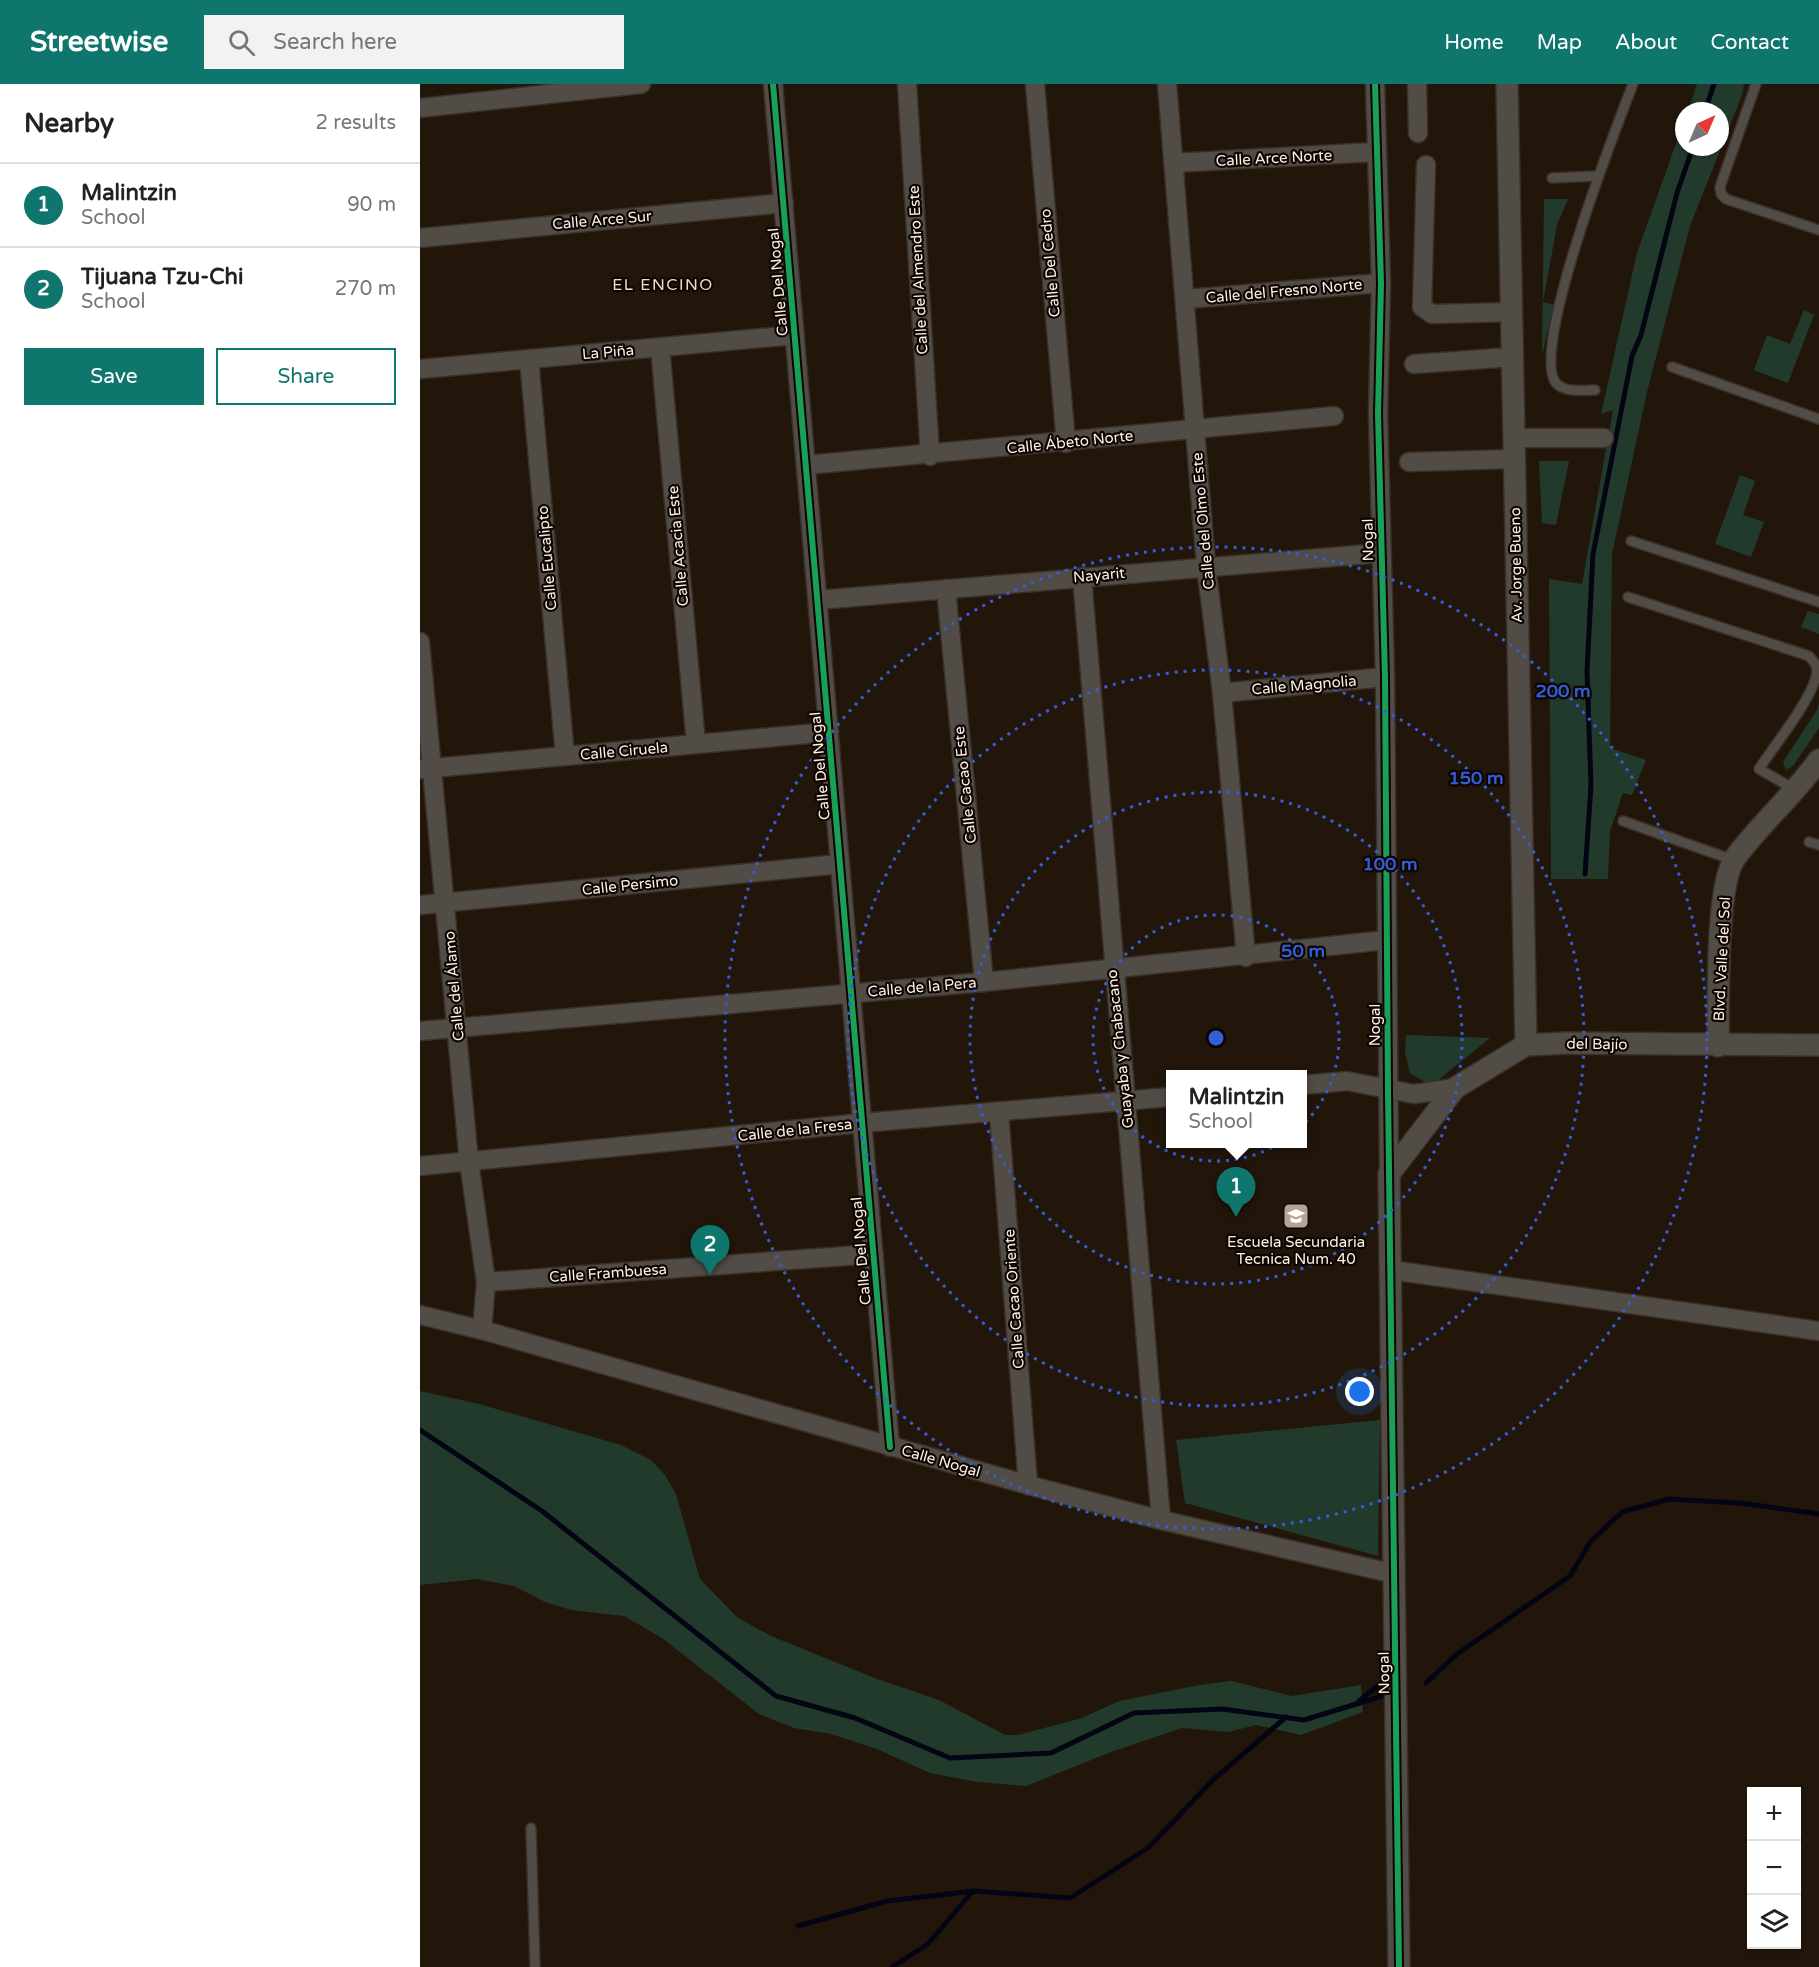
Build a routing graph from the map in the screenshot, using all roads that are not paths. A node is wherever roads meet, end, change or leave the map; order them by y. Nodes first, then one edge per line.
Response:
1 (641, 84) edge
2 (773, 84) edge
3 (907, 84) edge
4 (1035, 84) edge
5 (1167, 84) edge
6 (1375, 84) edge
7 (1418, 84) edge
8 (1507, 84) edge
9 (1633, 84) edge
10 (1756, 84) edge
11 (420, 108) edge
12 (1418, 133) dead end
13 (1375, 152) junction
14 (1173, 163) junction
15 (1426, 165) dead end
16 (1597, 176) junction
17 (1552, 178) dead end
18 (784, 203) junction
19 (1819, 230) edge
20 (420, 238) edge
21 (1381, 283) junction
22 (1186, 299) junction
23 (1511, 312) junction
24 (795, 335) junction
25 (660, 347) junction
26 (1512, 357) junction
27 (529, 359) junction
28 (1414, 364) dead end
29 (1672, 367) dead end
30 (420, 369) edge
31 (1595, 390) dead end
32 (1334, 416) dead end
33 (1819, 419) edge
34 (1195, 430) junction
35 (1514, 438) junction
36 (1604, 438) dead end
37 (1066, 443) junction
38 (930, 456) junction
39 (1514, 459) junction
40 (1410, 462) dead end
41 (806, 465) junction
42 (1631, 541) dead end
43 (1380, 553) junction
44 (1206, 566) junction
45 (1082, 577) junction
46 (946, 589) junction
47 (1628, 597) dead end
48 (818, 600) junction
49 (1819, 602) edge
50 (420, 642) edge
51 (1385, 677) junction
52 (1222, 693) junction
53 (829, 732) junction
54 (696, 744) junction
55 (565, 756) junction
56 (1819, 760) edge
57 (426, 769) edge
58 (1797, 791) junction
59 (1623, 821) dead end
60 (1809, 842) dead end
61 (1819, 845) edge
62 (1733, 860) junction
63 (840, 864) junction
64 (446, 902) junction
65 (420, 904) edge
66 (1387, 940) junction
67 (1246, 957) junction
68 (1112, 968) junction
69 (984, 982) junction
70 (852, 994) junction
71 (458, 1027) junction
72 (420, 1031) edge
73 (1526, 1045) junction
74 (1819, 1045) edge
75 (1718, 1046) junction
76 (1307, 1085) edge
77 (1455, 1088) junction
78 (1388, 1090) junction
79 (1166, 1097) edge
80 (1126, 1101) junction
81 (999, 1113) junction
82 (862, 1123) junction
83 (470, 1162) junction
84 (420, 1166) edge
85 (1389, 1174) junction
86 (874, 1254) junction
87 (1390, 1270) junction
88 (486, 1282) junction
89 (420, 1315) edge
90 (482, 1330) junction
91 (1819, 1331) edge
92 (890, 1447) junction
93 (1028, 1485) junction
94 (1161, 1520) junction
95 (1395, 1574) junction
96 (531, 1828) dead end
97 (535, 1967) edge
98 (1399, 1967) edge

1 - 11 street
2 - 18 street, Calle Del Nogal
3 - 38 street, Calle del Almendro Este
4 - 37 street, Calle Del Cedro
5 - 14 street, Calle del Olmo Este
6 - 13 street, Nogal
7 - 12 street
8 - 23 street, Av. Jorge Bueno
9 - 16 lane
10 - 19 lane
13 - 14 street, Calle Arce Norte
13 - 21 street, Nogal
14 - 22 street, Calle del Olmo Este
15 - 23 street
16 - 17 lane
16 - 31 lane
18 - 20 street, Calle Arce Sur
18 - 24 street, Calle Del Nogal
21 - 22 street, Calle del Fresno Norte
21 - 43 street, Nogal
22 - 34 street, Calle del Olmo Este
23 - 26 street, Av. Jorge Bueno
24 - 25 street, La Piña
24 - 41 street, Calle Del Nogal
25 - 27 street, La Piña
25 - 54 street, Calle Acacia Este
26 - 28 street
26 - 35 street, Av. Jorge Bueno
27 - 30 street, La Piña
27 - 55 street, Calle Eucalipto
29 - 33 lane
32 - 34 street, Calle Ábeto Norte
34 - 37 street, Calle Ábeto Norte
34 - 44 street, Calle del Olmo Este
35 - 36 street
35 - 39 street, Av. Jorge Bueno
37 - 38 street, Calle Ábeto Norte
38 - 41 street, Calle Ábeto Norte
39 - 40 street
39 - 73 street, Av. Jorge Bueno
41 - 48 street, Calle Del Nogal
42 - 49 lane
43 - 44 street, Nayarit
43 - 51 street, Nogal
44 - 45 street, Nayarit
44 - 52 street, Calle del Olmo Este
45 - 46 street, Nayarit
45 - 68 street, Guayaba y Chabacano
46 - 48 street, Nayarit
46 - 69 street, Calle Cacao Este
47 - 58 lane
48 - 53 street, Calle Del Nogal
50 - 57 street, Calle del Álamo
51 - 52 street, Calle Magnolia
51 - 66 street, Nogal
52 - 67 street, Calle del Olmo Este
53 - 54 street, Calle Ciruela
53 - 63 street, Calle Del Nogal
54 - 55 street, Calle Ciruela
55 - 57 street, Calle Ciruela
56 - 58 street, Blvd. Valle del Sol
57 - 64 street, Calle del Álamo
58 - 62 street, Blvd. Valle del Sol
59 - 62 lane
60 - 61 lane
62 - 75 street, Blvd. Valle del Sol
63 - 64 street, Calle Persimo
63 - 70 street, Calle Del Nogal
64 - 65 street, Calle Persimo
64 - 71 street, Calle del Álamo
66 - 67 street, Calle de la Pera
66 - 78 street, Nogal
67 - 68 street, Calle de la Pera
68 - 69 street, Calle de la Pera
68 - 80 street, Guayaba y Chabacano
69 - 70 street, Calle de la Pera
70 - 71 street, Calle de la Pera
70 - 82 street, Calle Del Nogal
71 - 72 street, Calle de la Pera
71 - 83 street, Calle del Álamo
73 - 75 street, del Bajío
73 - 77 street, del Bajío
74 - 75 street, del Bajío
76 - 78 street
77 - 78 street, del Bajío
77 - 85 street
78 - 85 street, Nogal
79 - 80 street, Calle de la Fresa
80 - 81 street, Calle de la Fresa
80 - 94 street, Guayaba y Chabacano
81 - 82 street, Calle de la Fresa
81 - 93 street, Calle Cacao Oriente
82 - 83 street, Calle de la Fresa
82 - 86 street, Calle Del Nogal
83 - 84 street, Calle de la Fresa
83 - 88 street, Calle del Álamo
85 - 87 street, Nogal
86 - 88 street, Calle Frambuesa
86 - 92 street, Calle Del Nogal
87 - 91 street
87 - 95 street, Nogal
88 - 90 street, Calle del Álamo
89 - 90 street, Calle Nogal
90 - 92 street, Calle Nogal
92 - 93 street, Calle Nogal
93 - 94 street, Calle Nogal
94 - 95 street, Calle Nogal
95 - 98 street, Nogal
96 - 97 lane

